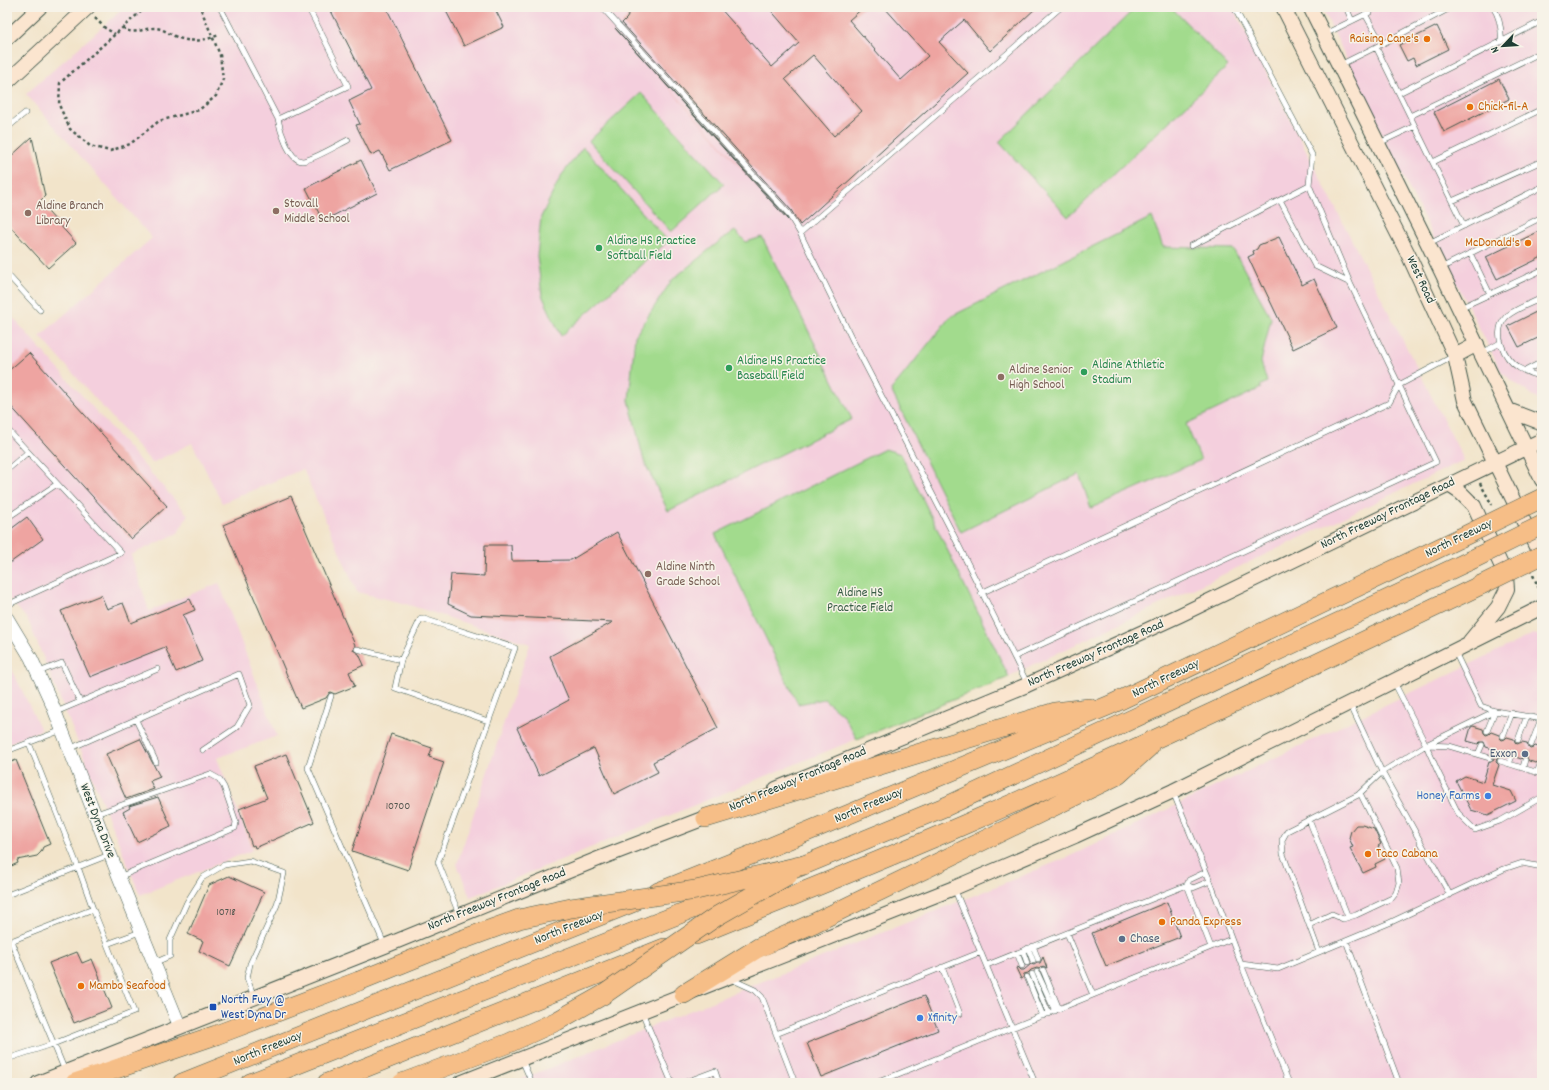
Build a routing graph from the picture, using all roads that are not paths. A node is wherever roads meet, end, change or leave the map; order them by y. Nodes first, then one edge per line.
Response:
1 (40, 7) edge
2 (220, 7) edge
3 (308, 7) edge
4 (602, 7) edge
5 (1061, 7) edge
6 (1234, 7) edge
7 (1283, 7) edge
8 (1310, 7) edge
9 (1346, 7) edge
10 (1375, 7) edge
11 (1452, 7) edge
12 (1493, 7) edge
13 (90, 11) edge
14 (1365, 14) junction
15 (1352, 21) junction
16 (1542, 21) edge
17 (1324, 34) junction
18 (7, 38) edge
19 (1501, 42) junction
20 (1382, 44) junction
21 (1376, 47) junction
22 (1542, 52) edge
23 (1340, 65) junction
24 (7, 82) edge
25 (1399, 93) junction
26 (1542, 109) edge
27 (25, 112) dead end
28 (1410, 116) junction
29 (278, 119) junction
30 (1415, 126) junction
31 (7, 128) edge
32 (348, 140) dead end
33 (1378, 144) junction
34 (1542, 161) edge
35 (1433, 162) junction
36 (1309, 185) junction
37 (1542, 187) edge
38 (1280, 200) junction
39 (1452, 202) junction
40 (1542, 217) edge
41 (1464, 226) junction
42 (800, 233) junction
43 (1428, 244) junction
44 (1191, 246) dead end
45 (1470, 253) junction
46 (1408, 254) junction
47 (1440, 269) junction
48 (1542, 270) edge
49 (7, 274) edge
50 (1350, 283) junction
51 (1490, 294) junction
52 (1542, 298) edge
53 (1459, 308) junction
54 (40, 310) dead end
55 (1500, 343) junction
56 (1479, 349) junction
57 (1455, 356) junction
58 (1542, 362) edge
59 (1525, 371) junction
60 (1542, 377) edge
61 (1399, 385) junction
62 (1508, 410) junction
63 (1542, 423) edge
64 (7, 429) edge
65 (1542, 440) edge
66 (1526, 447) junction
67 (28, 452) junction
68 (1495, 462) junction
69 (7, 470) edge
70 (1542, 480) edge
71 (57, 484) junction
72 (1449, 485) junction
73 (1542, 498) edge
74 (7, 518) edge
75 (1542, 525) edge
76 (1542, 555) edge
77 (1542, 559) edge
78 (982, 593) junction
79 (7, 605) edge
80 (1542, 607) edge
81 (7, 618) edge
82 (1468, 644) junction
83 (357, 649) dead end
84 (1454, 651) junction
85 (1014, 657) junction
86 (400, 660) junction
87 (158, 669) dead end
88 (38, 673) junction
89 (1394, 681) junction
90 (1027, 685) junction
91 (331, 696) dead end
92 (80, 702) junction
93 (1349, 703) junction
94 (1110, 706) junction
95 (1495, 711) junction
96 (56, 712) junction
97 (1512, 713) junction
98 (1527, 716) junction
99 (136, 720) junction
100 (1542, 720) edge
101 (488, 721) junction
102 (62, 730) junction
103 (1487, 730) dead end
104 (1161, 735) junction
105 (1504, 736) dead end
106 (1518, 740) dead end
107 (29, 743) junction
108 (1426, 745) junction
109 (1482, 745) dead end
110 (1531, 745) dead end
111 (69, 749) junction
112 (203, 750) dead end
113 (7, 752) edge
114 (1478, 754) junction
115 (1512, 756) dead end
116 (1490, 758) dead end
117 (1525, 760) dead end
118 (1500, 761) dead end
119 (156, 762) dead end
120 (1509, 764) junction
121 (1540, 764) dead end
122 (1522, 767) junction
123 (1382, 772) junction
124 (1539, 773) edge
125 (1173, 791) junction
126 (1360, 793) junction
127 (1542, 796) edge
128 (94, 815) junction
129 (706, 818) junction
130 (1309, 820) junction
131 (110, 854) junction
132 (804, 865) junction
133 (78, 867) junction
134 (1542, 867) edge
135 (1206, 872) junction
136 (119, 877) junction
137 (1210, 881) junction
138 (1187, 885) junction
139 (954, 888) junction
140 (7, 895) edge
141 (1450, 895) junction
142 (92, 909) junction
143 (459, 915) junction
144 (1348, 917) junction
145 (1309, 925) junction
146 (141, 932) junction
147 (1067, 933) junction
148 (1231, 938) junction
149 (1346, 941) junction
150 (107, 944) junction
151 (385, 946) junction
152 (1211, 947) junction
153 (1028, 948) junction
154 (981, 952) junction
155 (1319, 952) junction
156 (1017, 953) junction
157 (1036, 960) dead end
158 (154, 963) junction
159 (1241, 964) junction
160 (987, 965) junction
161 (942, 967) junction
162 (1035, 973) junction
163 (728, 978) junction
164 (684, 994) junction
165 (1093, 995) junction
166 (254, 998) junction
167 (1057, 1010) junction
168 (642, 1011) junction
169 (960, 1014) dead end
170 (1049, 1014) junction
171 (1043, 1016) junction
172 (180, 1027) junction
173 (1013, 1028) junction
174 (776, 1034) junction
175 (53, 1044) junction
176 (522, 1058) junction
177 (7, 1059) edge
178 (70, 1077) edge
179 (1542, 1080) edge
180 (38, 1083) edge
181 (182, 1083) edge
182 (250, 1083) edge
183 (327, 1083) edge
184 (402, 1083) edge
185 (460, 1083) edge
186 (532, 1083) edge
187 (672, 1083) edge
188 (683, 1083) edge
189 (719, 1083) edge
190 (795, 1083) edge
191 (876, 1083) edge
192 (1035, 1083) edge
193 (1289, 1083) edge
194 (1399, 1083) edge
195 (1534, 1083) edge

1 - 18 main road
2 - 29 lane
3 - 29 lane
4 - 42 lane
5 - 42 lane
6 - 36 lane
7 - 46 main road, West Road
8 - 17 main road, West Road
9 - 15 lane
10 - 14 lane
11 - 20 lane
12 - 19 lane
13 - 24 main road
14 - 15 lane
14 - 20 lane
15 - 17 lane
16 - 19 lane
17 - 23 main road, West Road
19 - 25 lane
20 - 21 lane
21 - 23 lane
21 - 25 lane
22 - 28 lane
23 - 33 main road, West Road
25 - 28 lane
26 - 35 lane
27 - 31 lane
28 - 30 lane
29 - 32 lane
30 - 33 lane
30 - 35 lane
33 - 43 main road, West Road
34 - 39 lane
35 - 39 lane
36 - 38 lane
36 - 50 lane
37 - 41 lane
38 - 44 lane
38 - 50 lane
39 - 41 lane
40 - 45 lane
41 - 43 lane
42 - 78 lane
43 - 46 main road
43 - 47 main road, West Road
45 - 47 lane
45 - 51 lane
46 - 57 main road, West Road
47 - 53 main road, West Road
48 - 51 lane
49 - 54 lane
50 - 61 lane
51 - 53 lane
52 - 55 lane
53 - 56 main road, West Road
55 - 56 lane
55 - 59 lane
56 - 57 main road
56 - 62 main road, West Road
57 - 61 lane
57 - 68 main road, West Road
58 - 59 lane
59 - 60 lane
61 - 78 lane
61 - 85 lane
62 - 63 main road
62 - 66 main road, West Road
64 - 67 lane
65 - 66 main road, North Freeway Frontage Road
66 - 68 main road, North Freeway Frontage Road
66 - 70 main road, West Road
67 - 69 lane
67 - 71 lane
68 - 72 main road, North Freeway Frontage Road
68 - 77 main road, West Road
71 - 74 lane
71 - 79 lane
72 - 82 main road
72 - 90 main road, North Freeway Frontage Road
73 - 94 highway, North Freeway, bridge
75 - 132 highway, North Freeway, bridge
76 - 104 highway, bridge
78 - 85 lane
80 - 82 main road
81 - 88 street, West Dyna Drive
82 - 84 main road
83 - 86 lane
84 - 89 main road
84 - 95 lane
85 - 90 lane
86 - 101 lane
86 - 101 lane
87 - 92 lane
88 - 92 lane
88 - 96 street, West Dyna Drive
89 - 93 main road
89 - 108 lane
90 - 129 main road, North Freeway Frontage Road
91 - 151 lane
92 - 96 lane
93 - 123 lane
93 - 125 main road
94 - 129 highway
94 - 181 highway, North Freeway
95 - 97 lane
95 - 103 lane
95 - 108 lane
96 - 102 street, West Dyna Drive
97 - 98 lane
97 - 105 lane
98 - 100 lane
98 - 106 lane
99 - 111 lane
99 - 112 lane
99 - 119 lane
100 - 110 lane
101 - 143 lane
102 - 107 lane
102 - 111 street, West Dyna Drive
104 - 164 highway
104 - 183 highway
107 - 113 lane
107 - 133 lane
108 - 114 lane
108 - 123 lane
108 - 127 lane
109 - 114 lane
111 - 128 street, West Dyna Drive
114 - 116 lane
115 - 120 lane
117 - 122 lane
118 - 120 lane
120 - 122 lane
121 - 124 lane
122 - 124 lane
123 - 126 lane
123 - 141 lane
125 - 135 lane
125 - 139 main road
126 - 130 lane
126 - 144 lane
128 - 131 street, West Dyna Drive
128 - 136 lane
129 - 143 main road, North Freeway Frontage Road
130 - 144 lane
130 - 145 lane
131 - 133 lane
131 - 136 street, West Dyna Drive
132 - 178 highway, bridge
132 - 182 highway, North Freeway, bridge
132 - 184 highway, bridge
133 - 140 lane
133 - 142 lane
134 - 141 lane
135 - 137 lane
135 - 138 lane
136 - 146 street, West Dyna Drive
137 - 138 lane
137 - 148 lane
138 - 147 lane
138 - 152 lane
139 - 154 lane
139 - 163 main road
141 - 149 lane
142 - 150 lane
142 - 175 lane
143 - 151 main road, North Freeway Frontage Road
144 - 145 lane
145 - 155 lane
146 - 150 lane
146 - 158 street, West Dyna Drive
147 - 153 lane
147 - 165 lane
148 - 152 lane
148 - 159 lane
149 - 155 lane
149 - 194 lane
150 - 175 lane
151 - 166 main road, North Freeway Frontage Road
152 - 165 lane
153 - 156 lane
153 - 156 lane
153 - 157 lane
154 - 160 lane
154 - 161 lane
155 - 159 lane
156 - 160 lane
158 - 166 lane
158 - 172 street, West Dyna Drive
159 - 193 lane
160 - 173 lane
161 - 169 lane
161 - 174 lane
162 - 167 lane
162 - 170 lane
162 - 171 lane
163 - 164 main road
163 - 174 lane
164 - 168 main road
165 - 167 lane
166 - 172 main road, North Freeway Frontage Road
167 - 170 lane
168 - 176 main road
168 - 187 lane
170 - 171 lane
171 - 173 lane
172 - 178 main road, North Freeway Frontage Road
173 - 191 lane
173 - 192 lane
174 - 190 lane
175 - 177 lane
175 - 178 lane
176 - 185 main road
176 - 186 lane
178 - 180 main road, North Freeway Frontage Road
179 - 195 lane
188 - 189 lane

